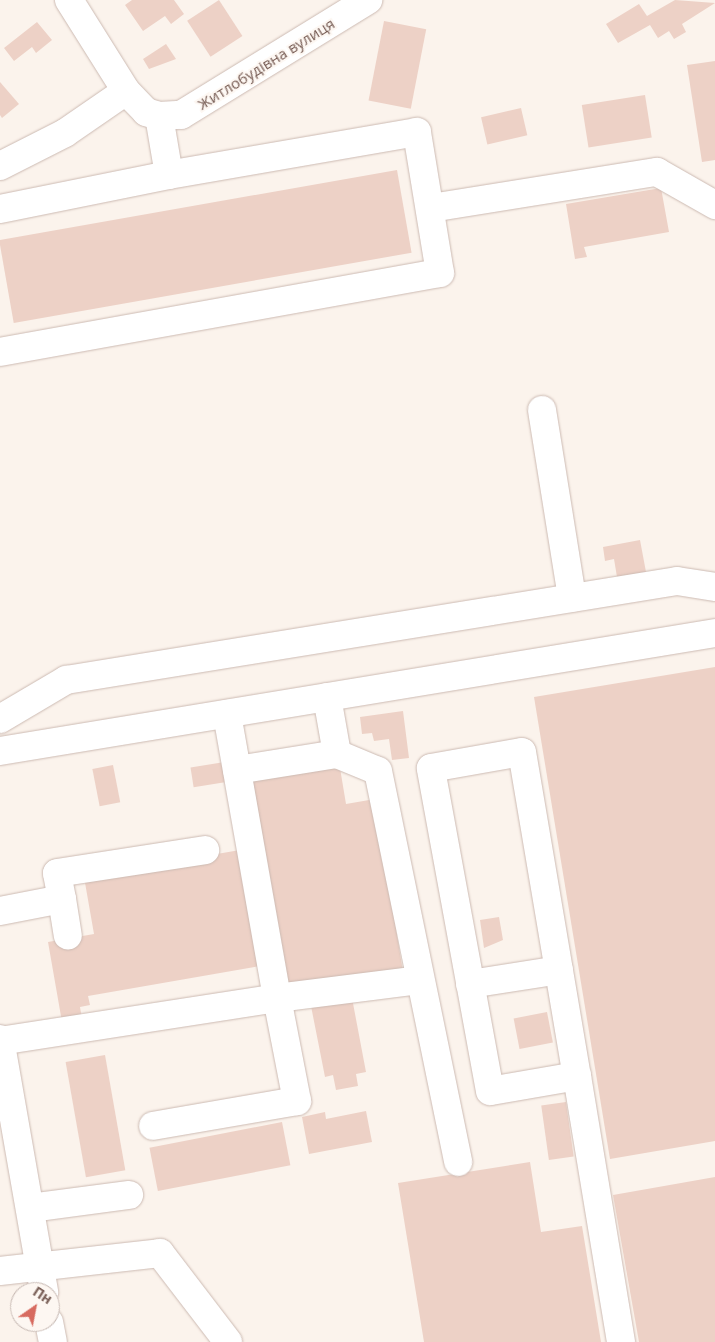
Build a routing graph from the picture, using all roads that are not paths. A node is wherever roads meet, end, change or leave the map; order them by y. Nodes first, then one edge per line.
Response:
1 (69, 0) edge
2 (368, 0) edge
3 (126, 91) junction
4 (159, 116) junction
5 (0, 166) edge
6 (169, 175) junction
7 (715, 205) edge
8 (430, 208) junction
9 (0, 209) edge
10 (0, 352) edge
11 (542, 410) dead end
12 (715, 588) edge
13 (572, 598) junction
14 (715, 633) edge
15 (327, 697) junction
16 (227, 714) junction
17 (0, 719) edge
18 (0, 751) edge
19 (337, 754) junction
20 (237, 770) junction
21 (205, 850) dead end
22 (62, 899) junction
23 (0, 911) edge
24 (68, 936) dead end
25 (559, 970) junction
26 (420, 980) junction
27 (470, 984) junction
28 (277, 998) junction
29 (0, 1040) edge
30 (577, 1076) junction
31 (153, 1126) dead end
32 (458, 1162) dead end
33 (129, 1195) dead end
34 (30, 1208) junction
35 (0, 1271) edge
36 (42, 1280) edge
37 (228, 1342) edge
38 (621, 1342) edge

1 - 3 street
2 - 4 street, Житлобудівна вулиця
3 - 4 street
3 - 5 street
4 - 6 street
6 - 8 street
6 - 9 street
7 - 8 street
8 - 10 street
11 - 13 street
12 - 13 street
13 - 17 street
14 - 15 street
15 - 16 street
15 - 19 street
16 - 18 street
16 - 20 street
19 - 20 street
19 - 26 street
20 - 28 street
21 - 22 street
22 - 23 street
22 - 24 street
25 - 27 street
25 - 27 street
25 - 30 street
26 - 28 street
26 - 32 street
27 - 30 street
28 - 29 street
28 - 31 street
29 - 34 street
30 - 38 street
33 - 34 street
34 - 36 street
35 - 36 street
36 - 37 street

